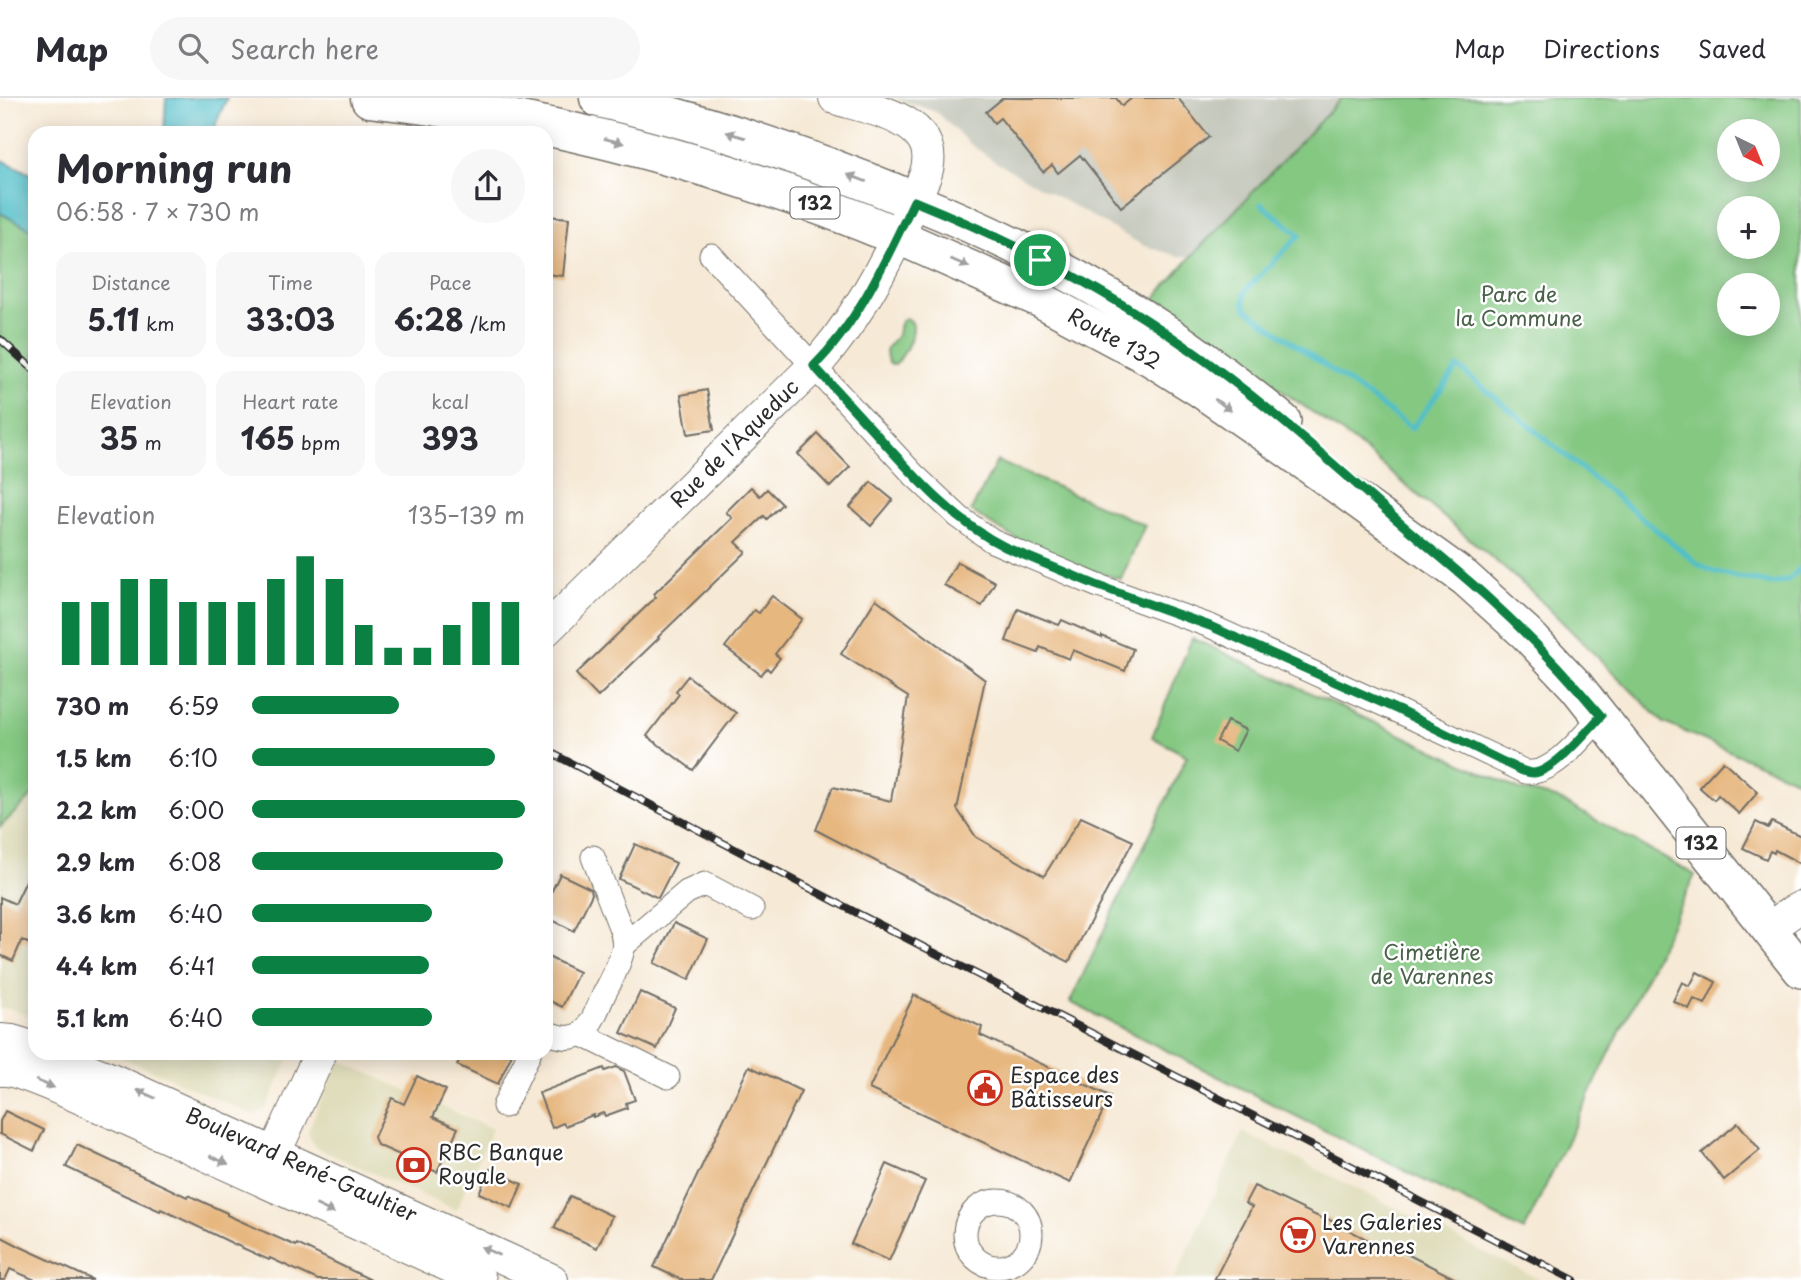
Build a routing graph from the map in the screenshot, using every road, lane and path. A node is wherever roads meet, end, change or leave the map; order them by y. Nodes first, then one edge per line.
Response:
1 (370, 98) edge
2 (599, 98) edge
3 (835, 98) edge
4 (543, 126) edge
5 (553, 128) edge
6 (914, 201) junction
7 (897, 236) junction
8 (711, 255) dead end
9 (814, 366) junction
10 (1452, 568) junction
11 (553, 623) edge
12 (1601, 716) junction
13 (593, 857) dead end
14 (1801, 907) edge
15 (752, 909) dead end
16 (1768, 929) junction
17 (624, 945) junction
18 (1801, 970) edge
19 (581, 1034) junction
20 (553, 1035) edge
21 (0, 1040) edge
22 (28, 1046) edge
23 (63, 1060) edge
24 (317, 1060) edge
25 (526, 1060) edge
26 (0, 1070) edge
27 (668, 1077) dead end
28 (504, 1106) dead end
29 (269, 1166) junction
30 (480, 1280) edge
31 (552, 1280) edge

1 -> 4 highway, Route 132 / 132
6 -> 2 highway, Route 132 / 132
3 - 6 street, Rue de l'Aqueduc
5 -> 7 highway, Route 132 / 132
6 - 7 street, Rue de l'Aqueduc
6 - 10 main road, Route 132 / 132
7 - 9 street, Rue de l'Aqueduc
7 -> 10 main road, Route 132 / 132
8 - 9 street
9 - 11 street, Rue de l'Aqueduc
9 - 12 street
10 - 12 main road, Route 132 / 132
12 - 16 main road, Route 132 / 132
13 - 17 street
14 - 16 street
15 - 17 street
16 - 18 main road, Route 132 / 132
17 - 19 street
19 - 20 street
19 - 27 street
21 - 22 street
29 -> 23 street, Boulevard René-Gaultier
24 - 29 street
25 - 28 street
26 -> 29 street, Boulevard René-Gaultier
29 -> 30 street, Boulevard René-Gaultier
31 -> 29 street, Boulevard René-Gaultier

